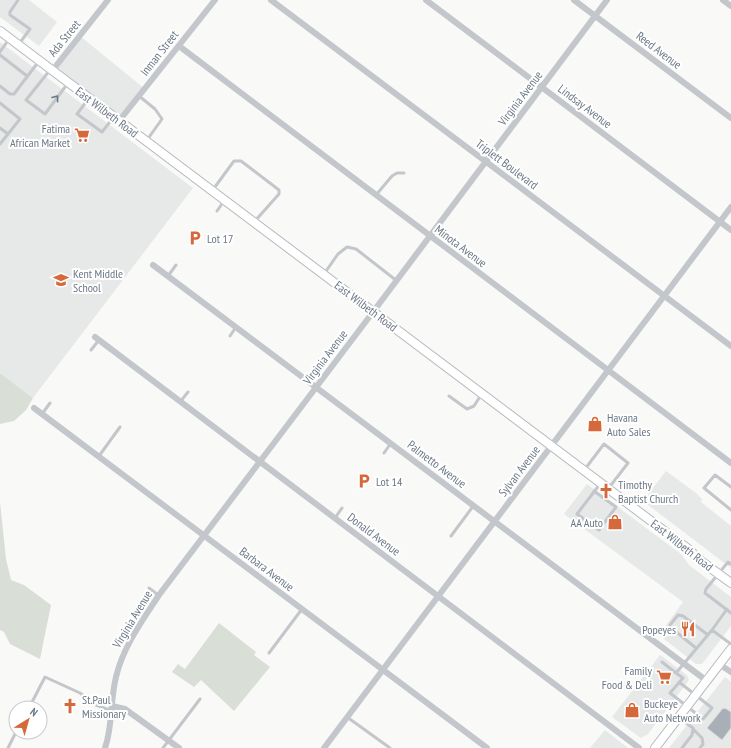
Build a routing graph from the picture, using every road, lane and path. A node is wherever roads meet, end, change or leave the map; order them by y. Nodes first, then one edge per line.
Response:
1 (18, 0) edge
2 (108, 0) edge
3 (215, 0) edge
4 (271, 0) edge
5 (426, 0) edge
6 (574, 0) edge
7 (607, 0) edge
8 (723, 0) edge
9 (731, 6) edge
10 (596, 16) junction
11 (0, 31) edge
12 (9, 39) junction
13 (18, 45) junction
14 (178, 46) junction
15 (0, 52) edge
16 (1, 56) edge
17 (0, 61) edge
18 (38, 61) junction
19 (51, 70) junction
20 (27, 76) junction
21 (68, 83) junction
22 (0, 86) edge
23 (542, 88) junction
24 (139, 96) junction
25 (89, 98) junction
26 (0, 103) edge
27 (731, 118) edge
28 (116, 119) junction
29 (0, 128) edge
30 (8, 134) junction
31 (146, 141) junction
32 (0, 144) edge
33 (486, 161) junction
34 (404, 173) dead end
35 (212, 191) junction
36 (376, 195) junction
37 (225, 200) junction
38 (731, 207) edge
39 (217, 211) dead end
40 (254, 222) junction
41 (720, 222) junction
42 (731, 230) edge
43 (430, 236) junction
44 (153, 265) dead end
45 (176, 265) dead end
46 (324, 274) junction
47 (168, 276) junction
48 (397, 280) junction
49 (664, 296) junction
50 (373, 312) junction
51 (236, 327) junction
52 (230, 336) dead end
53 (97, 339) joint
54 (731, 346) edge
55 (91, 350) dead end
56 (609, 370) junction
57 (316, 387) junction
58 (188, 392) dead end
59 (482, 394) junction
60 (449, 396) dead end
61 (180, 402) junction
62 (50, 403) dead end
63 (34, 408) dead end
64 (42, 414) junction
65 (120, 427) dead end
66 (391, 443) junction
67 (552, 446) junction
68 (384, 453) dead end
69 (99, 456) junction
70 (260, 462) junction
71 (731, 463) edge
72 (584, 470) junction
73 (601, 483) junction
74 (731, 487) edge
75 (608, 489) junction
76 (594, 491) junction
77 (474, 505) junction
78 (342, 508) dead end
79 (731, 510) edge
80 (335, 518) junction
81 (494, 521) junction
82 (204, 535) junction
83 (451, 536) dead end
84 (731, 557) edge
85 (728, 562) junction
86 (731, 564) edge
87 (718, 573) junction
88 (731, 583) edge
89 (149, 588) dead end
90 (159, 595) junction
91 (438, 596) junction
92 (302, 609) junction
93 (727, 610) junction
94 (731, 613) edge
95 (712, 630) junction
96 (708, 635) junction
97 (731, 644) edge
98 (696, 648) junction
99 (731, 649) edge
100 (269, 652) dead end
101 (662, 662) dead end
102 (684, 663) junction
103 (719, 664) junction
104 (383, 670) junction
105 (731, 672) edge
106 (676, 673) junction
107 (707, 680) junction
108 (679, 682) junction
109 (695, 695) junction
110 (200, 699) dead end
111 (33, 700) edge
112 (687, 706) junction
113 (112, 708) junction
114 (347, 717) junction
115 (678, 717) junction
116 (693, 728) junction
117 (169, 741) junction
118 (105, 748) edge
119 (163, 748) edge
120 (179, 748) edge
121 (324, 748) edge
122 (390, 748) edge
123 (487, 748) edge
124 (639, 748) edge
125 (654, 748) edge
126 (682, 748) edge
127 (700, 748) edge

1 - 13 lane
2 - 19 street, Ada Street
3 - 14 street, Inman Street
4 - 33 street, Triplett Boulevard
5 - 23 street, Lindsay Avenue
6 - 10 street, Reed Avenue
7 - 10 street, Virginia Avenue
8 - 9 street
10 - 23 street, Virginia Avenue
10 - 27 street, Reed Avenue
11 - 12 main road, East Wilbeth Road
12 - 13 main road, East Wilbeth Road
12 - 15 lane
13 - 18 main road, East Wilbeth Road
14 - 24 street, Inman Street
14 - 36 street, Minota Avenue
16 - 17 lane
16 - 20 lane
18 - 19 main road, East Wilbeth Road
18 - 20 lane
19 - 21 main road, East Wilbeth Road
19 -> 21 lane
20 - 22 lane
21 - 25 main road, East Wilbeth Road
23 - 33 street, Virginia Avenue
23 - 41 street, Lindsay Avenue
24 - 28 street, Inman Street
24 - 31 lane
25 - 28 main road, East Wilbeth Road
25 - 28 lane
26 - 30 lane
28 - 31 main road, East Wilbeth Road
29 - 30 lane
30 - 32 lane
31 - 35 main road, East Wilbeth Road
33 - 43 street, Virginia Avenue
33 - 49 street, Triplett Boulevard
34 - 36 lane
35 - 37 main road, East Wilbeth Road
35 - 40 lane
36 - 43 street, Minota Avenue
37 - 39 lane
37 - 40 main road, East Wilbeth Road
38 - 41 street, Sylvan Avenue
40 - 46 main road, East Wilbeth Road
41 - 42 street, Lindsay Avenue
41 - 49 street, Sylvan Avenue
43 - 48 street, Virginia Avenue
43 - 56 street, Minota Avenue
44 - 47 street, Palmetto Avenue
45 - 47 lane
46 - 48 lane
46 - 50 main road, East Wilbeth Road
47 - 51 street, Palmetto Avenue
48 - 50 street, Virginia Avenue
49 - 54 street, Triplett Boulevard
49 - 56 street, Sylvan Avenue
50 - 57 street, Virginia Avenue
50 - 59 main road, East Wilbeth Road
51 - 52 lane
51 - 57 street, Palmetto Avenue
53 - 55 lane
53 - 61 street, Donald Avenue
56 - 67 street, Sylvan Avenue
56 - 71 street, Minota Avenue
57 - 66 street, Palmetto Avenue
57 - 70 street, Virginia Avenue
58 - 61 lane
59 - 60 lane
59 - 67 main road, East Wilbeth Road
61 - 70 street, Donald Avenue
62 - 64 lane
63 - 64 street, Barbara Avenue
64 - 69 street, Barbara Avenue
65 - 69 lane
66 - 68 lane
66 - 77 street, Palmetto Avenue
67 - 72 main road, East Wilbeth Road
67 - 81 street, Sylvan Avenue
69 - 82 street, Barbara Avenue
70 - 80 street, Donald Avenue
70 - 82 street, Virginia Avenue
72 - 73 main road, East Wilbeth Road
72 - 75 lane
73 - 75 main road, East Wilbeth Road
73 - 76 lane
74 - 79 lane
75 - 87 main road, East Wilbeth Road
76 - 76 lane
77 - 81 street, Palmetto Avenue
77 - 83 lane
78 - 80 lane
80 - 91 street, Donald Avenue
81 - 91 street, Sylvan Avenue
81 - 102 street, Palmetto Avenue
82 - 90 street, Virginia Avenue
82 - 92 street, Barbara Avenue
84 - 85 lane
85 - 86 lane
85 - 87 lane
87 - 88 main road, East Wilbeth Road
87 - 93 lane
89 - 90 lane
90 - 113 street, Virginia Avenue
91 - 104 street, Sylvan Avenue
91 - 124 street, Donald Avenue
92 - 100 lane
92 - 104 street, Barbara Avenue
93 - 94 lane
93 - 95 lane
95 - 96 lane
95 - 97 lane
96 - 98 lane
96 - 98 lane
98 - 102 lane
99 - 103 main road
101 - 106 lane
102 - 106 lane
102 - 107 street, Palmetto Avenue
103 - 105 street
103 - 107 main road
104 - 114 street, Sylvan Avenue
104 - 123 street, Barbara Avenue
106 - 108 lane
107 - 109 main road
108 - 109 lane
108 - 112 lane
109 - 112 main road
109 - 112 lane
110 - 117 lane
111 - 113 lane
112 - 115 main road
113 - 117 street
113 - 118 street, Virginia Avenue
114 - 121 street, Sylvan Avenue
114 - 122 lane
115 - 116 lane
115 - 125 main road
116 - 126 lane
116 - 127 lane
117 - 119 lane
117 - 120 street

